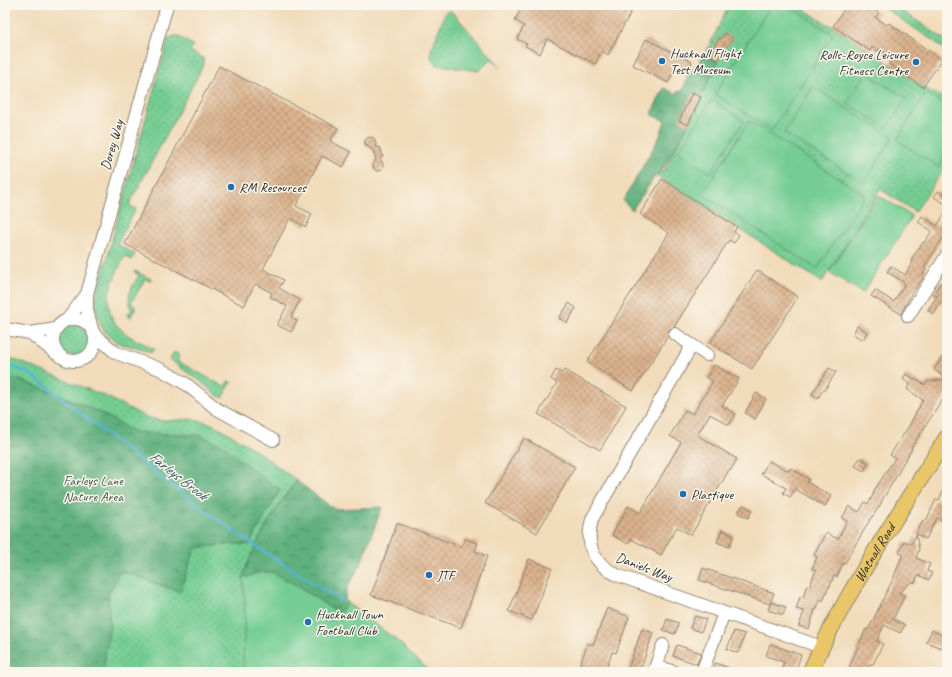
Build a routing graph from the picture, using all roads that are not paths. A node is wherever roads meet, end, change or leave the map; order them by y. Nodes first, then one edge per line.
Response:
1 (167, 5) edge
2 (947, 255) edge
3 (87, 294) junction
4 (908, 316) dead end
5 (67, 320) junction
6 (5, 329) edge
7 (56, 329) junction
8 (93, 332) junction
9 (30, 333) junction
10 (675, 334) dead end
11 (692, 345) junction
12 (116, 353) junction
13 (59, 355) junction
14 (90, 355) junction
15 (707, 355) dead end
16 (947, 437) edge
17 (273, 440) dead end
18 (724, 613) junction
19 (663, 645) dead end
20 (821, 647) junction
21 (655, 669) edge
22 (674, 672) edge
23 (702, 672) edge
24 (810, 672) edge

1 - 3 street, Dorey Way
2 - 4 street
3 - 5 street, Dorey Way
3 - 8 street, Dorey Way
5 - 7 street
5 - 8 street
6 - 9 street
7 - 9 street
7 - 13 street
8 - 12 street
8 - 14 street
9 - 13 street
10 - 11 street
11 - 15 street
11 - 18 street, Daniels Way
12 - 14 street
12 - 17 street
13 - 14 street
16 - 20 main road, Watnall Road
18 - 20 street, Daniels Way
18 - 23 street
19 - 21 street
20 - 24 main road, Watnall Road
21 - 22 street

